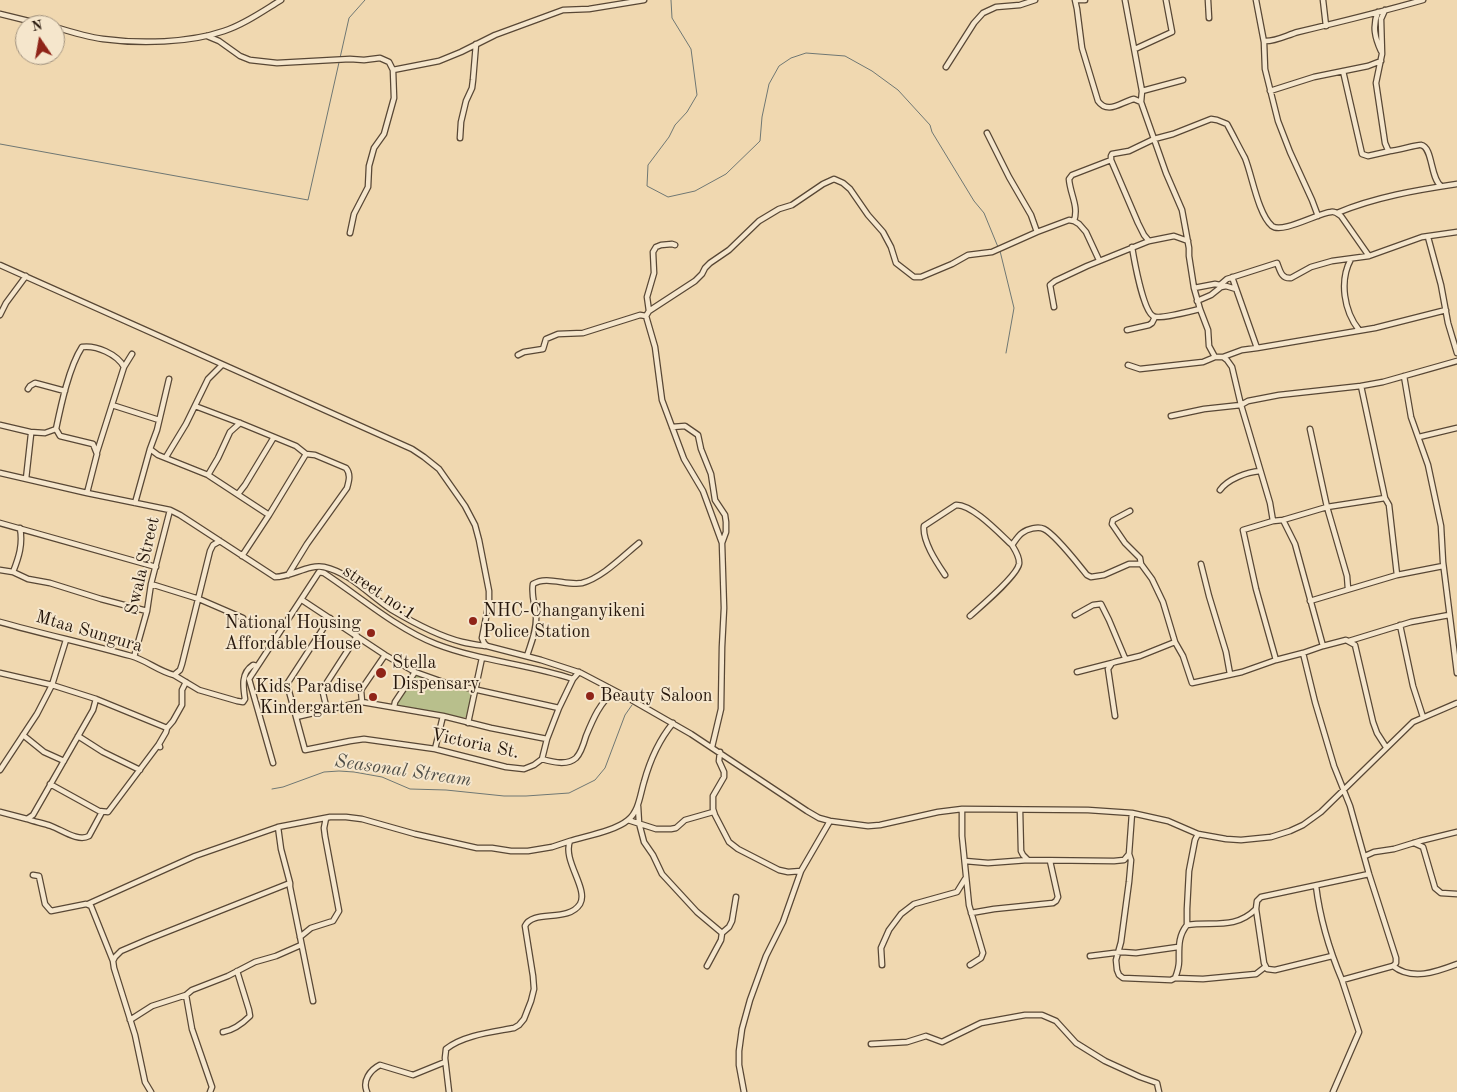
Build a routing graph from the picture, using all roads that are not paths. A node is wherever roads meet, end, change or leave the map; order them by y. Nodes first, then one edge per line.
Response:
1 (281, 0) edge
2 (644, 0) edge
3 (1035, 0) edge
4 (1080, 0) edge
5 (1125, 0) edge
6 (1166, 0) edge
7 (1208, 0) edge
8 (1256, 0) edge
9 (1322, 0) edge
10 (1423, 0) edge
11 (1385, 10) junction
12 (1378, 12) junction
13 (0, 14) edge
14 (15, 18) edge
15 (1209, 18) dead end
16 (1326, 26) junction
17 (65, 30) edge
18 (205, 36) junction
19 (1264, 41) junction
20 (476, 44) junction
21 (1135, 49) junction
22 (1382, 54) junction
23 (1381, 62) junction
24 (946, 67) dead end
25 (393, 70) junction
26 (1343, 71) junction
27 (1183, 80) dead end
28 (1142, 91) junction
29 (1270, 91) junction
30 (1141, 102) junction
31 (987, 133) dead end
32 (460, 138) dead end
33 (1154, 139) junction
34 (1390, 151) junction
35 (1111, 158) junction
36 (1457, 184) edge
37 (1440, 186) junction
38 (1337, 213) junction
39 (1318, 216) junction
40 (1074, 221) junction
41 (350, 232) dead end
42 (1037, 232) junction
43 (1457, 232) edge
44 (1186, 234) junction
45 (1180, 237) junction
46 (1428, 237) junction
47 (1149, 240) junction
48 (1188, 240) junction
49 (675, 245) dead end
50 (1132, 247) junction
51 (1369, 256) junction
52 (1351, 259) junction
53 (1099, 260) junction
54 (0, 265) edge
55 (26, 276) junction
56 (1232, 277) junction
57 (1221, 286) junction
58 (1194, 288) junction
59 (1236, 289) junction
60 (1197, 301) junction
61 (1054, 307) dead end
62 (1200, 309) junction
63 (1446, 310) junction
64 (648, 313) junction
65 (0, 315) edge
66 (1155, 317) junction
67 (1127, 330) dead end
68 (1359, 330) junction
69 (1256, 348) junction
70 (1457, 353) edge
71 (132, 354) dead end
72 (518, 355) dead end
73 (1215, 357) junction
74 (1223, 357) junction
75 (1457, 361) edge
76 (222, 364) junction
77 (1128, 365) dead end
78 (124, 367) junction
79 (1404, 376) junction
80 (169, 379) dead end
81 (1361, 386) junction
82 (28, 389) dead end
83 (65, 391) junction
84 (112, 405) junction
85 (1241, 405) junction
86 (195, 406) junction
87 (1171, 416) dead end
88 (159, 420) junction
89 (240, 423) junction
90 (0, 425) edge
91 (672, 427) junction
92 (1457, 428) edge
93 (56, 429) junction
94 (1310, 429) dead end
95 (30, 432) junction
96 (37, 433) junction
97 (45, 433) junction
98 (60, 436) junction
99 (274, 437) junction
100 (1419, 437) junction
101 (32, 438) junction
102 (150, 449) junction
103 (97, 454) junction
104 (306, 454) junction
105 (158, 455) junction
106 (166, 457) junction
107 (147, 460) junction
108 (1260, 471) junction
109 (0, 473) edge
110 (8, 475) junction
111 (208, 475) junction
112 (26, 478) junction
113 (0, 479) edge
114 (1220, 490) dead end
115 (87, 493) junction
116 (238, 494) junction
117 (1385, 498) junction
118 (135, 503) junction
119 (1327, 508) junction
120 (170, 510) junction
121 (1130, 511) dead end
122 (269, 515) junction
123 (1283, 520) junction
124 (1273, 521) junction
125 (0, 523) edge
126 (20, 528) junction
127 (220, 540) junction
128 (639, 543) dead end
129 (722, 543) junction
130 (1012, 545) junction
131 (242, 556) junction
132 (1141, 564) junction
133 (1201, 564) dead end
134 (1443, 566) junction
135 (156, 568) junction
136 (0, 570) edge
137 (13, 572) junction
138 (288, 575) junction
139 (945, 575) dead end
140 (1397, 575) junction
141 (151, 584) junction
142 (1348, 589) junction
143 (199, 599) junction
144 (302, 600) junction
145 (1310, 601) junction
146 (147, 611) junction
147 (1075, 615) dead end
148 (1449, 615) junction
149 (970, 616) dead end
150 (243, 618) dead end
151 (330, 618) junction
152 (0, 622) edge
153 (1400, 625) junction
154 (357, 636) junction
155 (66, 640) junction
156 (1349, 641) junction
157 (1175, 642) junction
158 (487, 646) junction
159 (1322, 646) junction
160 (1303, 653) junction
161 (385, 655) junction
162 (527, 656) junction
163 (134, 657) junction
164 (482, 658) junction
165 (1125, 658) junction
166 (1276, 660) junction
167 (1456, 660) edge
168 (1112, 663) junction
169 (256, 666) junction
170 (414, 672) junction
171 (579, 672) junction
172 (1076, 672) dead end
173 (1457, 673) edge
174 (0, 674) edge
175 (174, 674) junction
176 (1230, 674) junction
177 (573, 679) junction
178 (186, 682) junction
179 (52, 685) junction
180 (475, 690) junction
181 (615, 690) junction
182 (96, 699) junction
183 (362, 702) junction
184 (1457, 703) edge
185 (394, 707) junction
186 (559, 708) junction
187 (327, 710) junction
188 (443, 716) junction
189 (1115, 716) dead end
190 (296, 717) junction
191 (1423, 717) junction
192 (468, 723) junction
193 (672, 723) junction
194 (166, 728) junction
195 (23, 735) junction
196 (78, 736) junction
197 (547, 739) junction
198 (712, 747) junction
199 (1386, 747) junction
200 (435, 748) junction
201 (720, 752) junction
202 (542, 759) junction
203 (64, 761) junction
204 (273, 763) dead end
205 (0, 770) edge
206 (140, 770) junction
207 (50, 784) junction
208 (1345, 789) junction
209 (638, 805) junction
210 (962, 809) junction
211 (1020, 810) junction
212 (0, 812) edge
213 (102, 812) junction
214 (713, 812) junction
215 (1132, 813) junction
216 (326, 818) junction
217 (27, 819) junction
218 (628, 820) junction
219 (830, 822) junction
220 (639, 823) junction
221 (278, 827) junction
222 (1457, 832) edge
223 (1198, 834) junction
224 (570, 841) junction
225 (1414, 843) junction
226 (1129, 854) junction
227 (1365, 856) junction
228 (1028, 860) junction
229 (964, 861) junction
230 (1050, 861) junction
231 (801, 871) junction
232 (1369, 874) junction
233 (33, 875) dead end
234 (965, 878) junction
235 (290, 883) junction
236 (1316, 886) junction
237 (1457, 894) edge
238 (736, 897) dead end
239 (88, 904) junction
240 (1256, 909) junction
241 (971, 913) junction
242 (1187, 925) junction
243 (722, 933) junction
244 (300, 937) junction
245 (301, 945) junction
246 (1178, 947) junction
247 (1117, 952) junction
248 (1090, 956) dead end
249 (1332, 956) junction
250 (113, 961) junction
251 (1457, 964) edge
252 (970, 965) dead end
253 (708, 966) dead end
254 (882, 966) dead end
255 (1265, 966) junction
256 (1392, 966) junction
257 (237, 971) junction
258 (1175, 978) junction
259 (1342, 980) junction
260 (186, 995) junction
261 (313, 1001) dead end
262 (128, 1014) junction
263 (135, 1016) junction
264 (130, 1020) junction
265 (223, 1032) dead end
266 (872, 1044) dead end
267 (445, 1062) junction
268 (151, 1092) edge
269 (210, 1092) edge
270 (367, 1092) edge
271 (449, 1092) edge
272 (744, 1092) edge
273 (1159, 1092) edge
274 (1333, 1092) edge

1 - 18 street
2 - 20 street
3 - 24 street
4 - 30 street
5 - 21 street
6 - 21 street
7 - 15 street
8 - 19 street
9 - 16 street
10 - 11 street
11 - 12 street
11 - 22 street
12 - 16 street
12 - 22 street
13 - 14 street
16 - 19 street
17 - 18 street
18 - 25 street
19 - 29 street
20 - 25 street
20 - 32 street
21 - 28 street
22 - 23 street
23 - 26 street
23 - 34 street
25 - 41 street
26 - 29 street
26 - 34 street
27 - 28 street
28 - 30 street
29 - 39 street
30 - 33 street
31 - 42 street
33 - 35 street
33 - 39 street
33 - 44 street
34 - 37 street
35 - 40 street
35 - 47 street
36 - 37 street
37 - 38 street
38 - 39 street
38 - 51 street
40 - 42 street
40 - 53 street
42 - 64 street
43 - 46 street
44 - 45 street
44 - 48 street
45 - 47 street
45 - 48 street
46 - 51 street
46 - 63 street
47 - 50 street
48 - 58 street
49 - 64 street
50 - 53 street
50 - 66 street
51 - 52 street
52 - 56 street
52 - 68 street
53 - 61 street
54 - 55 street
55 - 65 street
55 - 76 street
56 - 57 street
56 - 59 street
57 - 58 street
57 - 59 street
57 - 60 street
58 - 60 street
59 - 69 street
60 - 62 street
62 - 66 street
62 - 73 street
63 - 68 street
63 - 70 street
64 - 72 street
64 - 91 street
66 - 67 street
68 - 69 street
69 - 74 street
71 - 78 street
73 - 74 street
73 - 77 street
74 - 85 street
75 - 79 street
76 - 86 street
76 - 158 street
78 - 83 street
78 - 84 street
79 - 81 street
79 - 100 street
80 - 88 street
81 - 85 street
81 - 117 street
82 - 83 street
83 - 93 street
84 - 88 street
84 - 103 street
85 - 87 street
85 - 108 street
86 - 89 street
86 - 106 street
88 - 102 street
89 - 99 street
89 - 111 street
90 - 95 street
91 - 129 street
91 - 129 street
92 - 100 street
93 - 97 street
93 - 98 street
94 - 119 street
95 - 96 street
95 - 101 street
96 - 97 street
96 - 101 street
97 - 98 street
98 - 103 street
99 - 104 street
99 - 116 street
100 - 134 street
101 - 112 street
102 - 105 street
102 - 107 street
103 - 115 street
104 - 122 street
104 - 138 street
105 - 106 street
105 - 107 street
106 - 111 street
107 - 118 street
108 - 114 street
108 - 124 street
109 - 110 street
110 - 112 street
110 - 113 street
111 - 116 street
112 - 115 street
115 - 118 street
116 - 122 street
117 - 119 street
117 - 140 street
118 - 120 street
119 - 123 street
119 - 142 street
120 - 127 street
120 - 135 street, Swala Street
121 - 132 street
122 - 131 street
123 - 124 street
123 - 145 street
124 - 166 street
125 - 126 street
126 - 135 street
126 - 137 street
127 - 131 street
127 - 143 street
128 - 162 street
129 - 198 street
130 - 132 street
130 - 139 street
130 - 149 street
131 - 138 street
132 - 157 street
133 - 176 street
134 - 140 street
134 - 148 street
135 - 141 street, Swala Street
136 - 137 street
137 - 146 street
138 - 158 street
140 - 142 street
141 - 143 street
141 - 146 street, Swala Street
142 - 145 street
143 - 150 street
143 - 175 street
144 - 151 street
144 - 164 street, street no:1
144 - 169 street, street no:1
145 - 159 street
146 - 163 street, Swala Street
147 - 165 street
148 - 153 street
148 - 167 street
151 - 154 street
151 - 190 street
152 - 155 street, Mtaa Sungura
153 - 156 street
153 - 191 street
154 - 161 street
154 - 187 street
155 - 163 street, Mtaa Sungura
155 - 179 street
156 - 159 street
156 - 199 street
157 - 165 street
157 - 176 street
158 - 162 street
159 - 160 street
160 - 166 street
160 - 208 street
161 - 170 street
161 - 183 street
162 - 171 street
163 - 175 street, Mtaa Sungura
164 - 177 street, street no:1
164 - 180 street
165 - 168 street
166 - 176 street
167 - 173 street
168 - 172 street
168 - 189 street
169 - 178 street, Mtaa Sungura
169 - 204 street, street no:1
170 - 180 street
170 - 185 street
171 - 177 street, Victoria St.
171 - 181 street
174 - 179 street
175 - 178 street, Mtaa Sungura
177 - 186 street, Victoria St.
178 - 194 street
179 - 182 street
179 - 195 street
180 - 186 street
180 - 192 street
181 - 193 street
181 - 202 street
182 - 194 street
182 - 196 street
183 - 185 street
183 - 187 street
184 - 191 street
185 - 188 street
186 - 197 street, Victoria St.
187 - 190 street
188 - 192 street
188 - 200 street
190 - 200 street, Victoria St.
191 - 199 street
192 - 197 street
193 - 198 street
193 - 209 street
194 - 206 street
195 - 203 street
195 - 205 street
196 - 203 street
196 - 206 street
197 - 202 street, Victoria St.
198 - 201 street
199 - 208 street
200 - 202 street, Victoria St.
201 - 214 street
201 - 219 street
203 - 207 street
206 - 213 street
207 - 213 street
207 - 217 street
208 - 223 street
208 - 227 street
209 - 218 street
209 - 220 street
210 - 211 street
210 - 219 street
210 - 229 street
211 - 215 street
211 - 228 street
212 - 217 street
213 - 217 street
214 - 220 street
214 - 231 street
215 - 223 street
215 - 226 street
216 - 221 street
216 - 224 street
216 - 244 street
218 - 220 street
218 - 224 street
219 - 231 street
220 - 243 street
221 - 235 street
221 - 239 street
222 - 225 street
223 - 242 street
224 - 267 street
225 - 227 street
225 - 237 street
226 - 230 street
226 - 247 street
227 - 232 street
228 - 229 street
228 - 230 street
229 - 234 street
230 - 241 street
231 - 272 street
232 - 236 street
232 - 256 street
233 - 239 street
234 - 241 street
234 - 254 street
235 - 244 street
235 - 250 street
236 - 240 street
236 - 249 street
238 - 243 street
239 - 250 street
240 - 242 street
240 - 255 street
241 - 252 street
242 - 246 street
243 - 253 street
244 - 245 street
245 - 257 street
245 - 261 street
246 - 247 street
246 - 258 street
247 - 248 street
247 - 258 street
249 - 255 street
249 - 259 street
250 - 262 street
251 - 256 street
255 - 258 street
256 - 259 street
257 - 260 street
257 - 265 street
259 - 274 street
260 - 263 street
260 - 269 street
262 - 263 street
262 - 264 street
263 - 264 street
264 - 268 street
266 - 273 street
267 - 270 street
267 - 271 street

